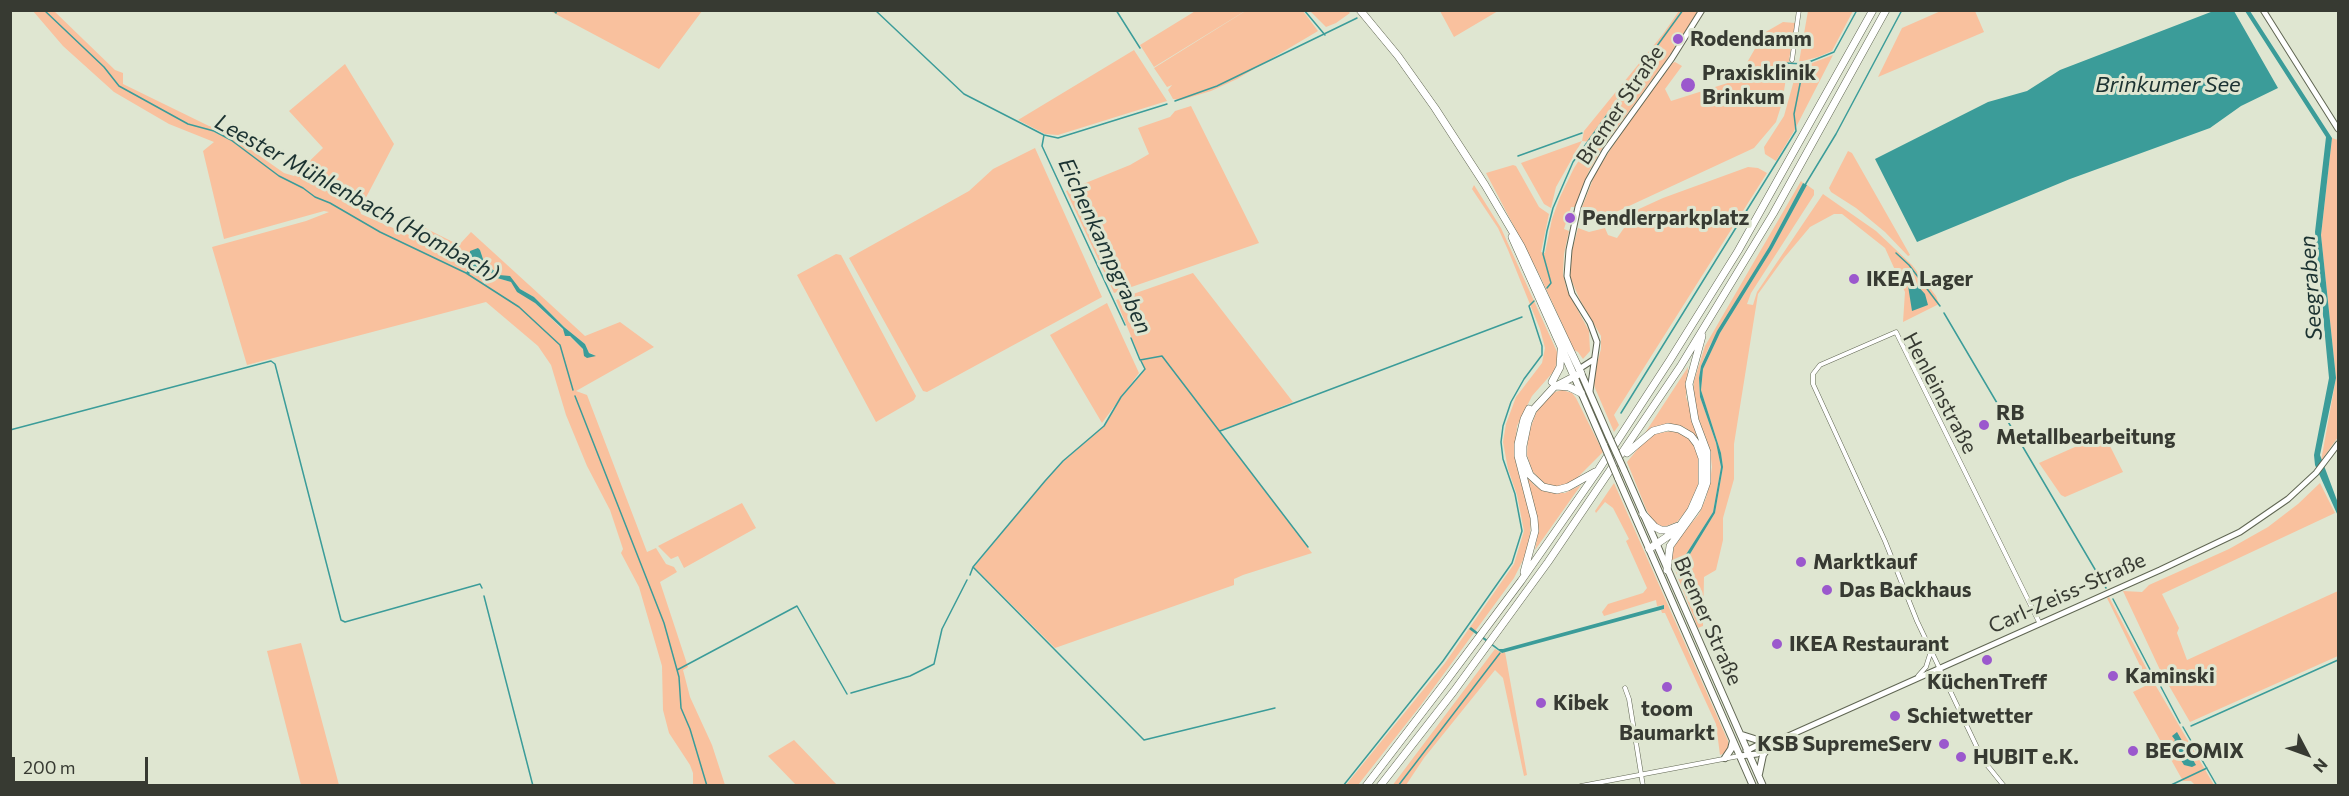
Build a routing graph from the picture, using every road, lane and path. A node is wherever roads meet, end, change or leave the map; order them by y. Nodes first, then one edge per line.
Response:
1 (1360, 10) edge
2 (1702, 10) edge
3 (1799, 10) edge
4 (1873, 10) edge
5 (1886, 10) edge
6 (2263, 10) edge
7 (1792, 60) dead end
8 (2338, 129) edge
9 (1508, 226) junction
10 (1706, 325) junction
11 (1561, 347) junction
12 (1594, 361) junction
13 (1577, 372) junction
14 (1553, 384) junction
15 (1581, 393) junction
16 (1590, 393) junction
17 (2338, 444) edge
18 (1620, 458) junction
19 (1599, 469) junction
20 (1643, 514) junction
21 (1684, 520) junction
22 (1674, 538) junction
23 (1656, 545) junction
24 (1649, 549) junction
25 (1667, 570) junction
26 (1521, 581) junction
27 (2040, 624) junction
28 (1931, 651) junction
29 (1940, 668) junction
30 (1917, 678) junction
31 (1625, 688) dead end
32 (1742, 735) junction
33 (1733, 741) junction
34 (1766, 745) junction
35 (1750, 753) junction
36 (1740, 756) junction
37 (1725, 758) junction
38 (1642, 773) junction
39 (1759, 775) junction
40 (1366, 786) edge
41 (1380, 786) edge
42 (1581, 786) edge
43 (1643, 786) edge
44 (1753, 786) edge
45 (1763, 786) edge
46 (2004, 786) edge

1 - 9 highway
2 - 12 main road, Bremer Straße
3 - 7 street
4 - 19 highway
5 - 10 highway
6 - 8 main road
9 - 11 highway
9 - 13 highway
10 - 18 highway
10 - 22 highway
11 - 13 highway
11 - 14 highway
12 - 13 main road
12 - 16 main road, Bremer Straße
13 - 14 highway
13 - 15 main road, Bremer Straße
13 - 16 main road, Bremer Straße
14 - 15 highway
14 - 19 highway
14 - 26 highway
15 - 24 main road, Bremer Straße, bridge
16 - 20 main road, Bremer Straße, bridge
17 - 27 main road, Carl-Zeiss-Straße
18 - 21 highway
18 - 41 highway
19 - 26 highway
20 - 21 highway
20 - 23 main road, Bremer Straße
21 - 23 highway
22 - 23 highway
22 - 25 highway
23 - 24 highway
23 - 25 main road, Bremer Straße
24 - 33 main road, Bremer Straße
25 - 32 main road, Bremer Straße
26 - 40 highway
27 - 28 street, Henleinstraße
27 - 29 main road, Carl-Zeiss-Straße
28 - 29 street, Henleinstraße
28 - 30 street
29 - 30 main road, Carl-Zeiss-Straße
29 - 46 street, Henleinstraße
30 - 34 main road, Carl-Zeiss-Straße
31 - 38 street
32 - 34 main road
32 - 35 main road, Bremer Straße
33 - 36 main road, Bremer Straße
33 - 37 main road
34 - 35 main road, Carl-Zeiss-Straße
34 - 39 main road
35 - 36 main road, Carl-Zeiss-Straße
35 - 39 main road, Bremer Straße
36 - 37 street
36 - 44 main road, Bremer Straße
37 - 38 street
38 - 42 street
38 - 43 street
39 - 45 main road, Bremer Straße

